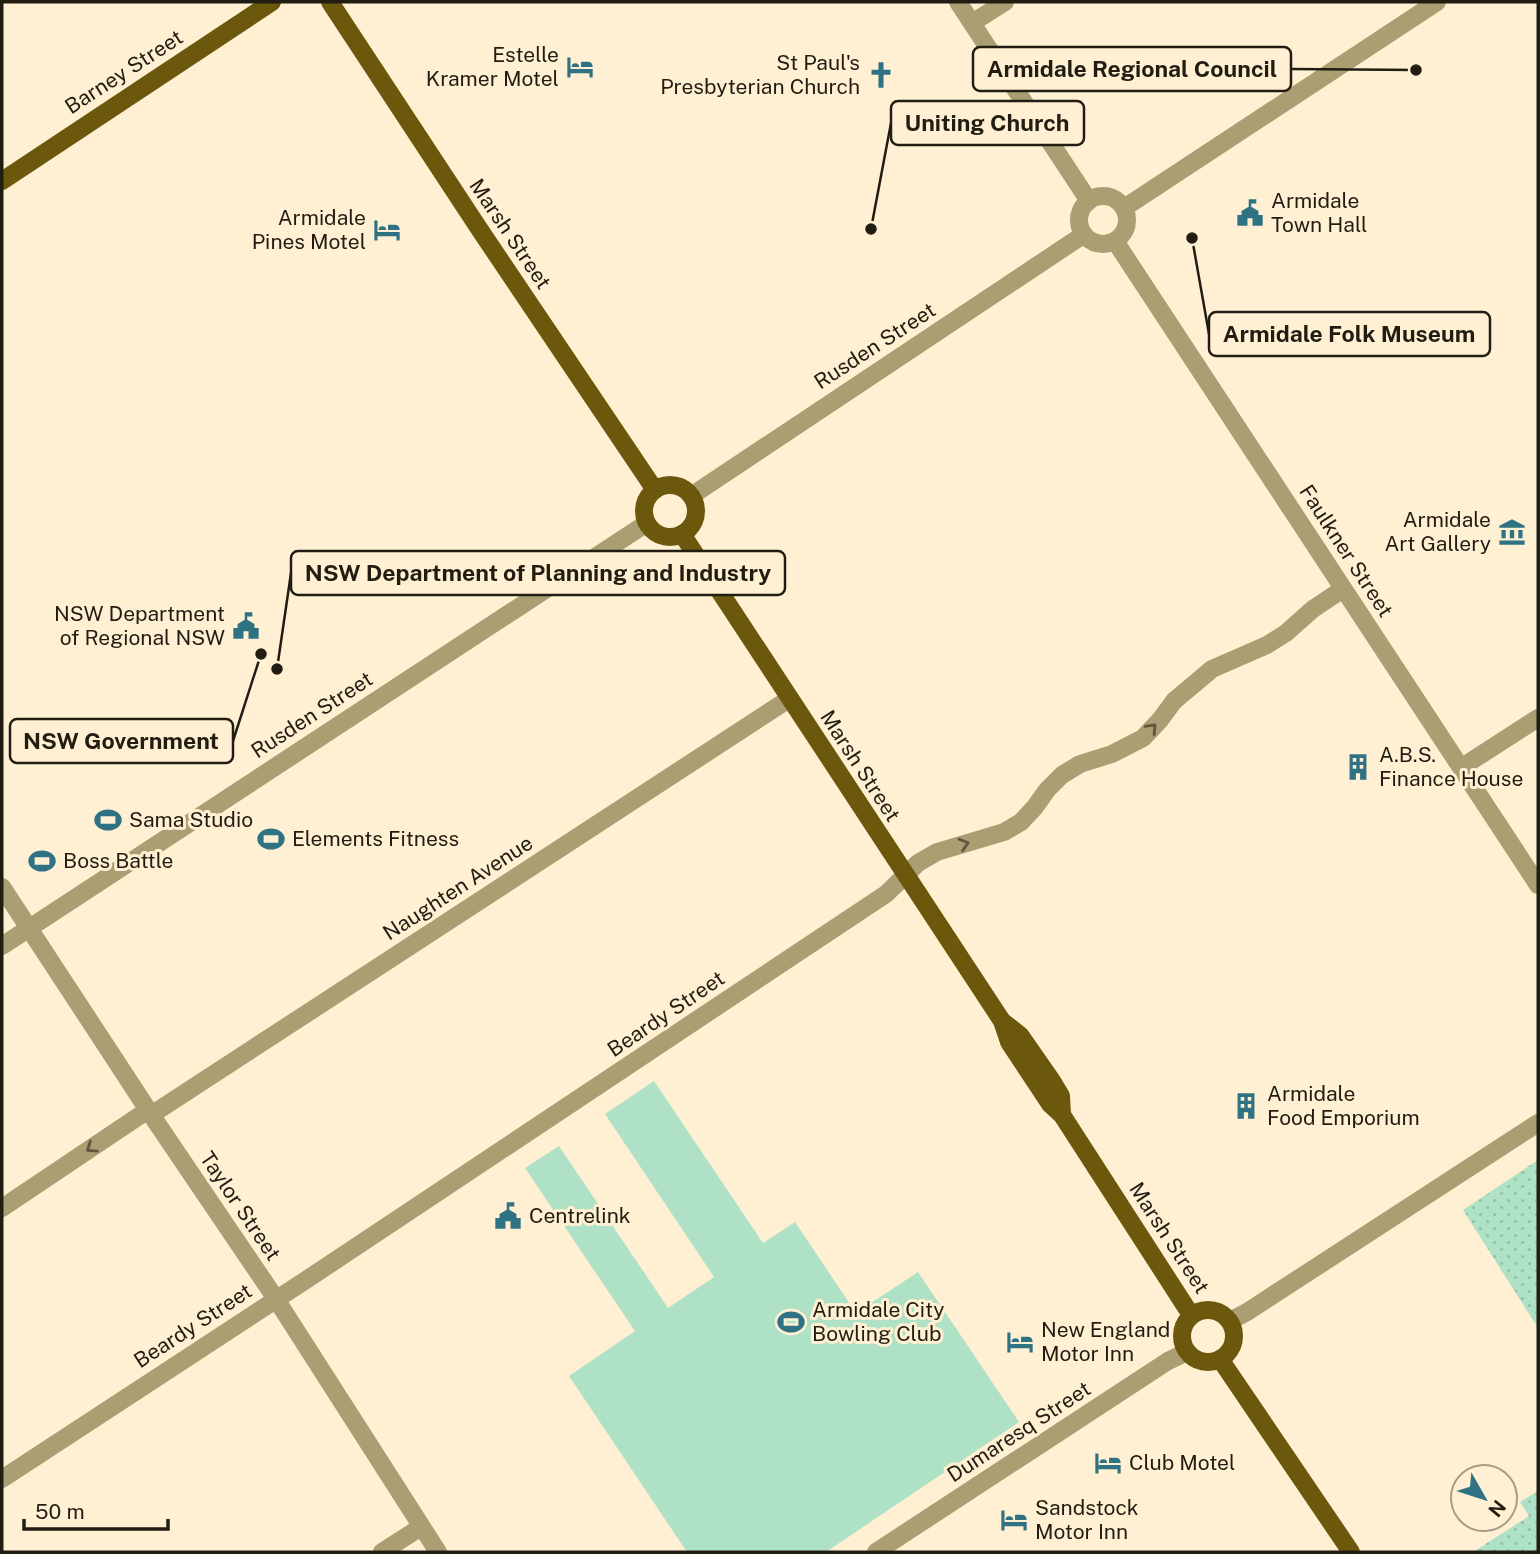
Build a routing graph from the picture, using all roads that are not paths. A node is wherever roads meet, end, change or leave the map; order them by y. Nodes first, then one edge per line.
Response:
1 (272, 2) edge
2 (330, 2) edge
3 (958, 2) edge
4 (1005, 2) edge
5 (1437, 2) edge
6 (972, 23) junction
7 (2, 181) edge
8 (1088, 201) junction
9 (1124, 208) junction
10 (1083, 234) junction
11 (1115, 241) junction
12 (655, 490) junction
13 (691, 496) junction
14 (647, 523) junction
15 (682, 534) junction
16 (1343, 589) junction
17 (789, 699) junction
18 (1538, 718) edge
19 (1462, 767) junction
20 (905, 876) junction
21 (1538, 885) edge
22 (2, 887) edge
23 (29, 928) junction
24 (2, 946) edge
25 (150, 1113) junction
26 (1538, 1123) edge
27 (2, 1208) edge
28 (276, 1299) junction
29 (1191, 1315) junction
30 (1230, 1321) junction
31 (1187, 1352) junction
32 (1220, 1359) junction
33 (2, 1479) edge
34 (421, 1527) junction
35 (382, 1552) edge
36 (438, 1552) edge
37 (876, 1552) edge
38 (1351, 1552) edge

1 - 7 main road, Barney Street
2 - 12 main road, Marsh Street
3 - 6 street
4 - 6 street
5 - 9 street
6 - 8 street
8 - 9 street
8 - 10 street
9 - 11 street
10 - 11 street
10 - 13 street, Rusden Street
11 - 16 street, Faulkner Street
12 - 13 main road
12 - 14 main road
13 - 15 main road
14 - 15 main road
14 - 23 street, Rusden Street
15 - 17 main road, Marsh Street
16 - 19 street, Faulkner Street
20 -> 16 street, Beardy Street
17 - 20 main road, Marsh Street
17 - 25 street, Naughten Avenue
18 - 19 street
19 - 21 street, Faulkner Street
20 - 28 street, Beardy Street
20 - 29 main road, Marsh Street
22 - 23 street, Taylor Street
23 - 24 street, Rusden Street
23 - 25 street, Taylor Street
25 -> 27 street, Naughten Avenue
25 - 28 street, Taylor Street
26 - 30 street
28 - 33 street, Beardy Street
28 - 34 street, Taylor Street
29 - 30 main road
29 - 31 main road
30 - 32 main road
31 - 32 main road
31 - 37 street, Dumaresq Street
32 - 38 main road
34 - 35 street
34 - 36 street, Taylor Street

